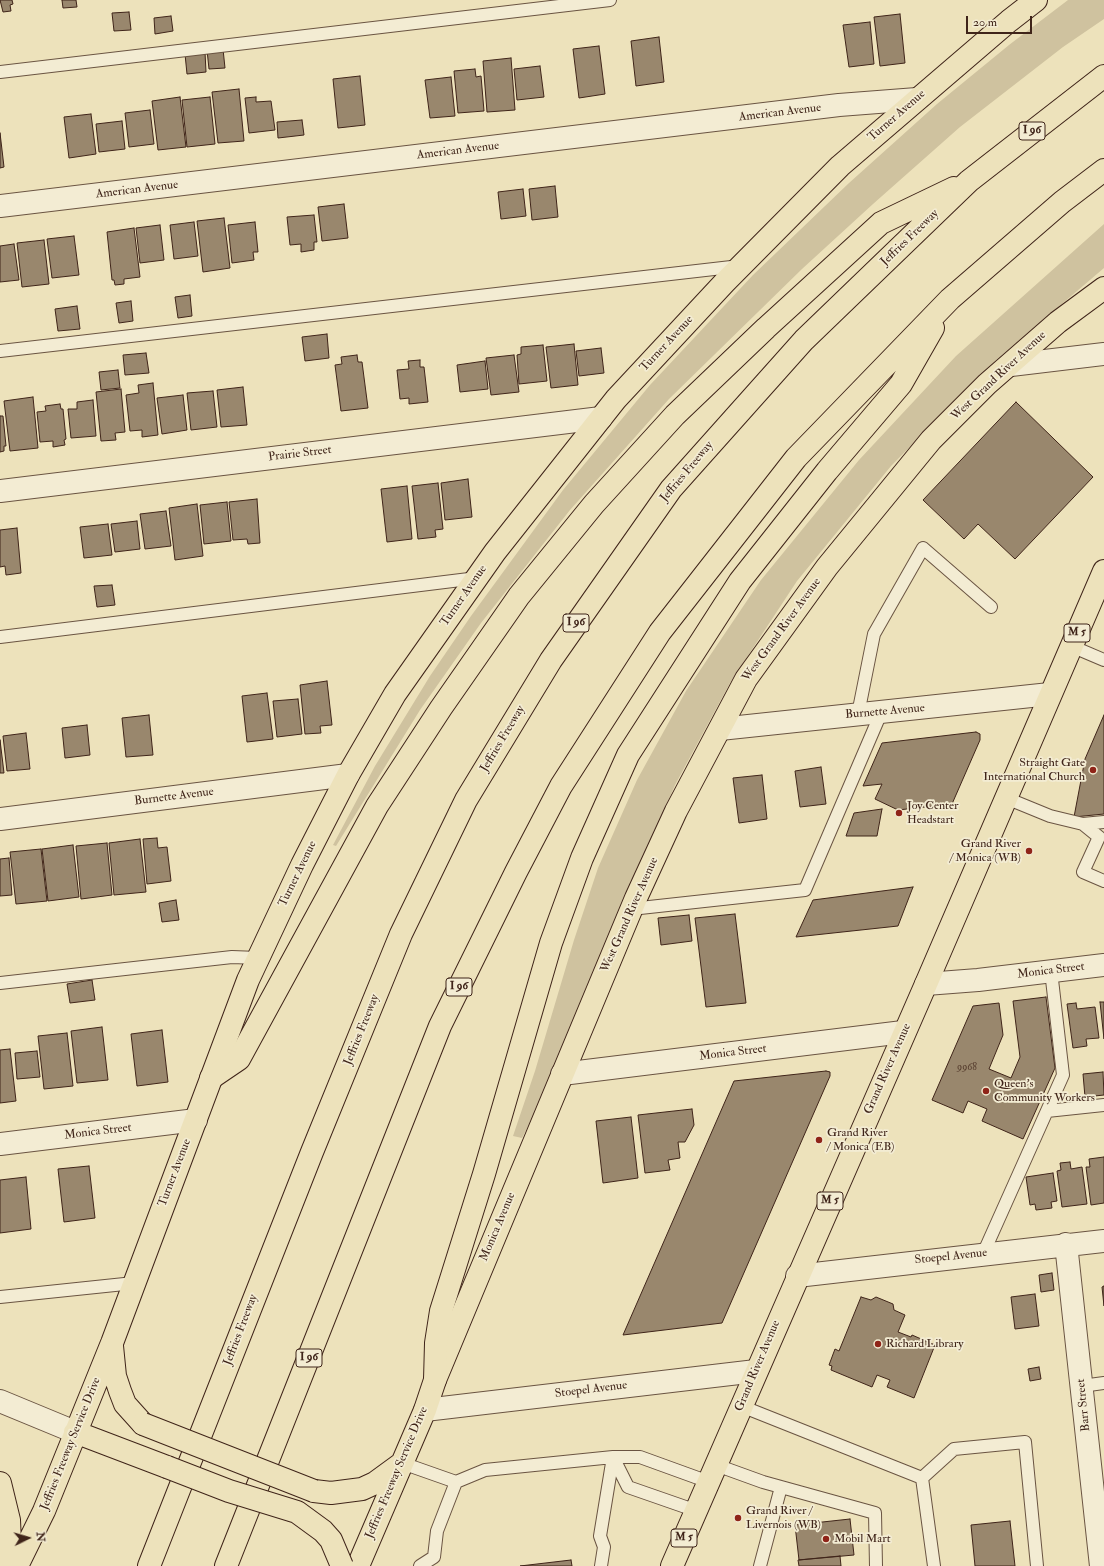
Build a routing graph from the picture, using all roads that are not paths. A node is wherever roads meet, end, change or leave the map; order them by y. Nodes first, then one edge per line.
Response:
1 (610, 0) edge
2 (1036, 0) edge
3 (0, 72) edge
4 (1104, 76) edge
5 (917, 99) junction
6 (1104, 170) edge
7 (969, 181) junction
8 (0, 206) edge
9 (741, 266) junction
10 (1104, 288) edge
11 (950, 299) junction
12 (0, 351) edge
13 (1104, 354) edge
14 (1011, 365) junction
15 (601, 418) junction
16 (0, 491) edge
17 (1104, 571) edge
18 (477, 578) junction
19 (991, 607) dead end
20 (0, 637) edge
21 (1071, 646) junction
22 (1104, 660) edge
23 (1050, 694) junction
24 (881, 713) junction
25 (858, 714) junction
26 (720, 729) junction
27 (348, 775) junction
28 (1006, 798) junction
29 (0, 818) edge
30 (1104, 822) edge
31 (1083, 824) junction
32 (1102, 837) edge
33 (1104, 881) edge
34 (631, 909) junction
35 (258, 958) junction
36 (1104, 965) edge
37 (1052, 971) junction
38 (0, 983) edge
39 (926, 984) junction
40 (904, 1032) junction
41 (562, 1074) junction
42 (211, 1078) junction
43 (1104, 1105) edge
44 (1047, 1111) junction
45 (196, 1120) junction
46 (0, 1144) edge
47 (1104, 1241) edge
48 (1066, 1244) junction
49 (983, 1254) junction
50 (797, 1276) junction
51 (134, 1283) junction
52 (0, 1297) edge
53 (112, 1343) junction
54 (756, 1371) junction
55 (435, 1380) junction
56 (1104, 1384) edge
57 (1082, 1386) junction
58 (0, 1401) edge
59 (741, 1406) junction
60 (425, 1410) junction
61 (85, 1436) junction
62 (613, 1457) junction
63 (402, 1463) junction
64 (712, 1474) junction
65 (922, 1478) junction
66 (456, 1482) junction
67 (0, 1483) edge
68 (781, 1487) junction
69 (696, 1511) junction
70 (1100, 1520) edge
71 (435, 1562) edge
72 (8, 1566) edge
73 (17, 1566) edge
74 (149, 1566) edge
75 (226, 1566) edge
76 (342, 1566) edge
77 (358, 1566) edge
78 (420, 1566) edge
79 (600, 1566) edge
80 (672, 1566) edge
81 (760, 1566) edge
82 (876, 1566) edge
83 (934, 1566) edge
84 (1037, 1566) edge
85 (1102, 1566) edge

1 - 3 lane
2 - 5 main road, Turner Avenue
4 - 7 main road, Jeffries Freeway / I 96
5 - 8 street, American Avenue
5 - 9 main road, Turner Avenue
6 - 11 main road, I 96
7 - 42 main road
7 - 74 main road, Jeffries Freeway / I 96
9 - 12 lane
9 - 15 main road, Turner Avenue
10 - 14 main road, West Grand River Avenue
11 - 55 main road
11 - 75 main road, I 96
13 - 14 street
14 - 26 main road, West Grand River Avenue
15 - 16 street, Prairie Street
15 - 18 main road, Turner Avenue
17 - 21 main road, Grand River Avenue / M 5
18 - 20 lane
18 - 27 main road, Turner Avenue
19 - 25 lane
21 - 22 lane
21 - 23 main road, Grand River Avenue / M 5
23 - 24 street, Burnette Avenue
23 - 28 main road, Grand River Avenue / M 5
24 - 25 street, Burnette Avenue
24 - 34 lane
25 - 26 street, Burnette Avenue
26 - 34 main road, West Grand River Avenue
27 - 29 street, Burnette Avenue
27 - 35 main road, Turner Avenue
28 - 31 lane
28 - 39 main road, Grand River Avenue / M 5
30 - 31 lane
31 - 32 lane
32 - 33 lane
34 - 41 main road, West Grand River Avenue
35 - 38 lane
35 - 42 main road, Turner Avenue
36 - 37 street, Monica Street
37 - 39 street, Monica Street
37 - 44 lane
39 - 40 main road, Grand River Avenue / M 5
40 - 41 street, Monica Street
40 - 50 main road, Grand River Avenue / M 5
41 - 55 main road, Monica Avenue
42 - 45 main road, Turner Avenue
43 - 44 lane
44 - 49 lane
45 - 46 street, Monica Street
45 - 51 main road, Turner Avenue
47 - 48 street, Stoepel Avenue
48 - 49 street, Stoepel Avenue
48 - 57 street, Barr Street
49 - 50 street, Stoepel Avenue
50 - 54 main road, Grand River Avenue / M 5
51 - 52 lane
51 - 53 main road, Turner Avenue
53 - 61 main road, Jeffries Freeway Service Drive
53 - 63 main road, bridge
54 - 59 main road, Grand River Avenue / M 5
54 - 60 street, Stoepel Avenue
55 - 60 main road, Jeffries Freeway Service Drive
56 - 57 lane
57 - 70 street, Barr Street
58 - 61 street
59 - 64 main road, Grand River Avenue / M 5
59 - 65 lane
60 - 63 main road, Jeffries Freeway Service Drive
61 - 73 main road, Jeffries Freeway Service Drive
61 - 76 main road, bridge
62 - 64 lane
62 - 66 lane
62 - 69 lane
62 - 79 lane
63 - 66 lane
63 - 77 main road, Jeffries Freeway Service Drive
64 - 68 lane
64 - 69 main road, Grand River Avenue / M 5
65 - 83 lane
65 - 84 lane
66 - 71 lane
67 - 72 main road
68 - 81 lane
68 - 82 lane
69 - 80 main road, Grand River Avenue / M 5
70 - 85 street, Barr Street
71 - 78 lane

